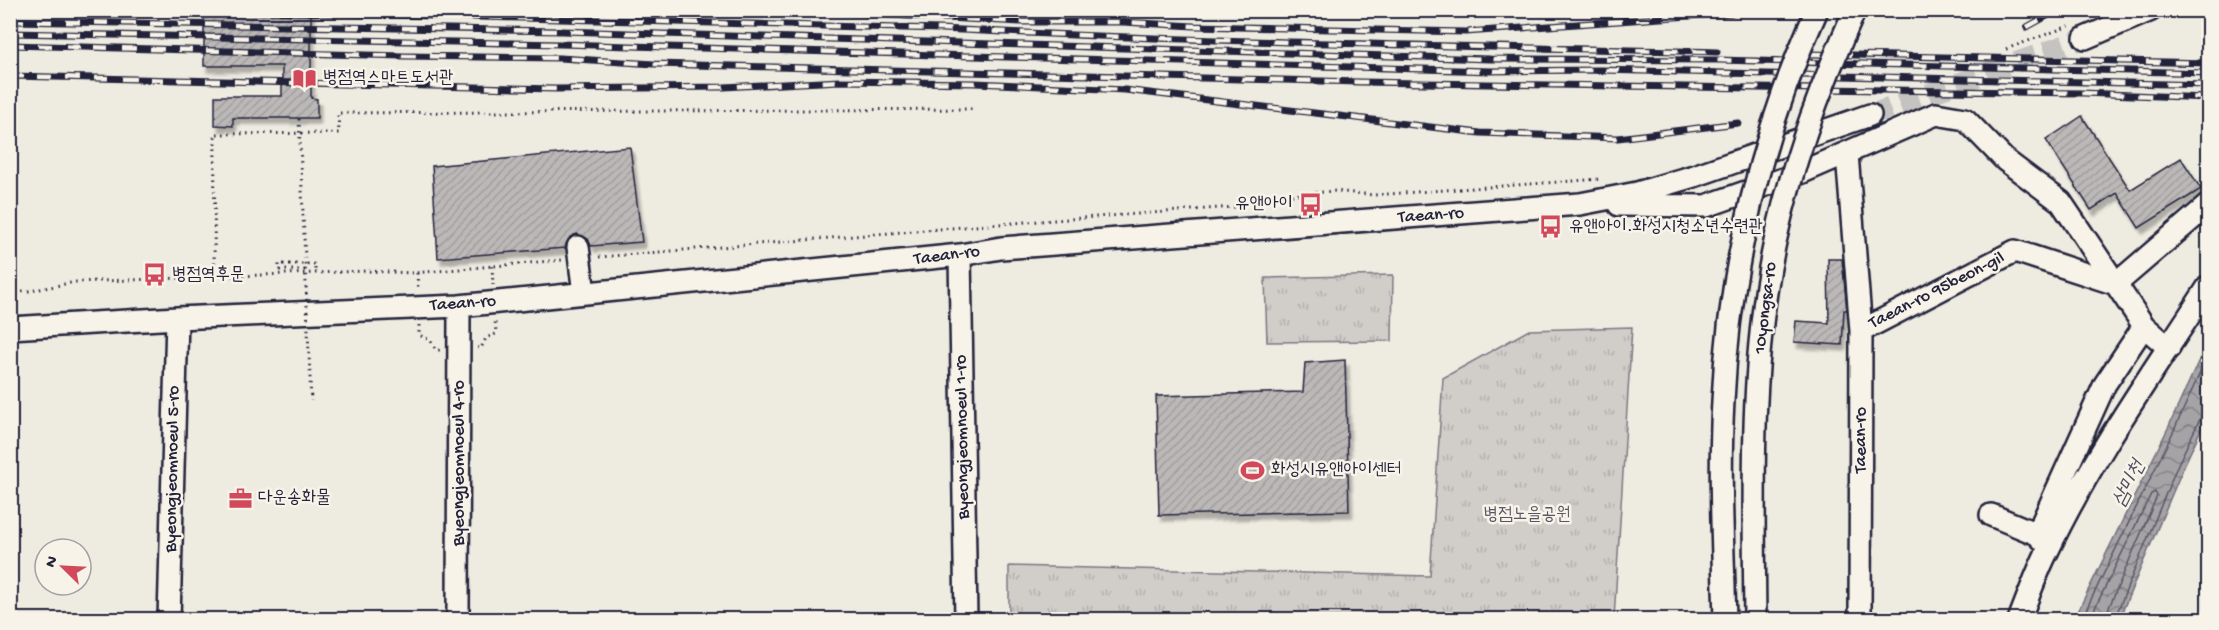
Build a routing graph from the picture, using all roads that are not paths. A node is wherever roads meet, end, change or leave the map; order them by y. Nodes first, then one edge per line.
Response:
1 (1817, 10) edge
2 (1855, 10) edge
3 (2151, 10) edge
4 (2081, 30) tunnel mouth
5 (1870, 115) tunnel mouth
6 (1847, 154) junction
7 (1637, 193) junction
8 (1580, 204) junction
9 (2208, 205) edge
10 (1706, 206) junction
11 (579, 253) road end
12 (960, 255) junction
13 (2115, 284) junction
14 (2208, 287) edge
15 (584, 293) junction
16 (459, 306) junction
17 (177, 318) junction
18 (2144, 326) junction
19 (10, 328) edge
20 (1861, 331) junction
21 (2169, 348) junction
22 (1991, 515) dead end
23 (2043, 540) junction
24 (169, 620) edge
25 (458, 620) edge
26 (966, 620) edge
27 (1725, 620) edge
28 (1755, 620) edge
29 (1860, 620) edge
30 (2019, 620) edge

1 - 27 street, 10yongsa-ro, bridge
2 - 28 street, 10yongsa-ro, bridge
3 - 4 street
5 - 7 street, Taean-ro
6 - 10 street
6 - 13 street
6 - 20 street, Taean-ro
7 - 8 street, Taean-ro
7 - 10 street
8 - 10 street
8 - 12 street, Taean-ro
9 - 13 street
11 - 15 street
12 - 15 street, Taean-ro
12 - 26 street, Byeongjeomnoeul 1-ro
13 - 18 street
13 - 20 street, Taean-ro 95beon-gil
14 - 21 street
15 - 16 street, Taean-ro
16 - 17 street, Taean-ro
16 - 25 street, Byeongjeomnoeul 4-ro
17 - 19 street, Taean-ro
17 - 24 street, Byeongjeomnoeul 5-ro
18 - 21 street
18 - 23 street
20 - 29 street, Taean-ro
21 - 23 street
22 - 23 street
23 - 30 street

